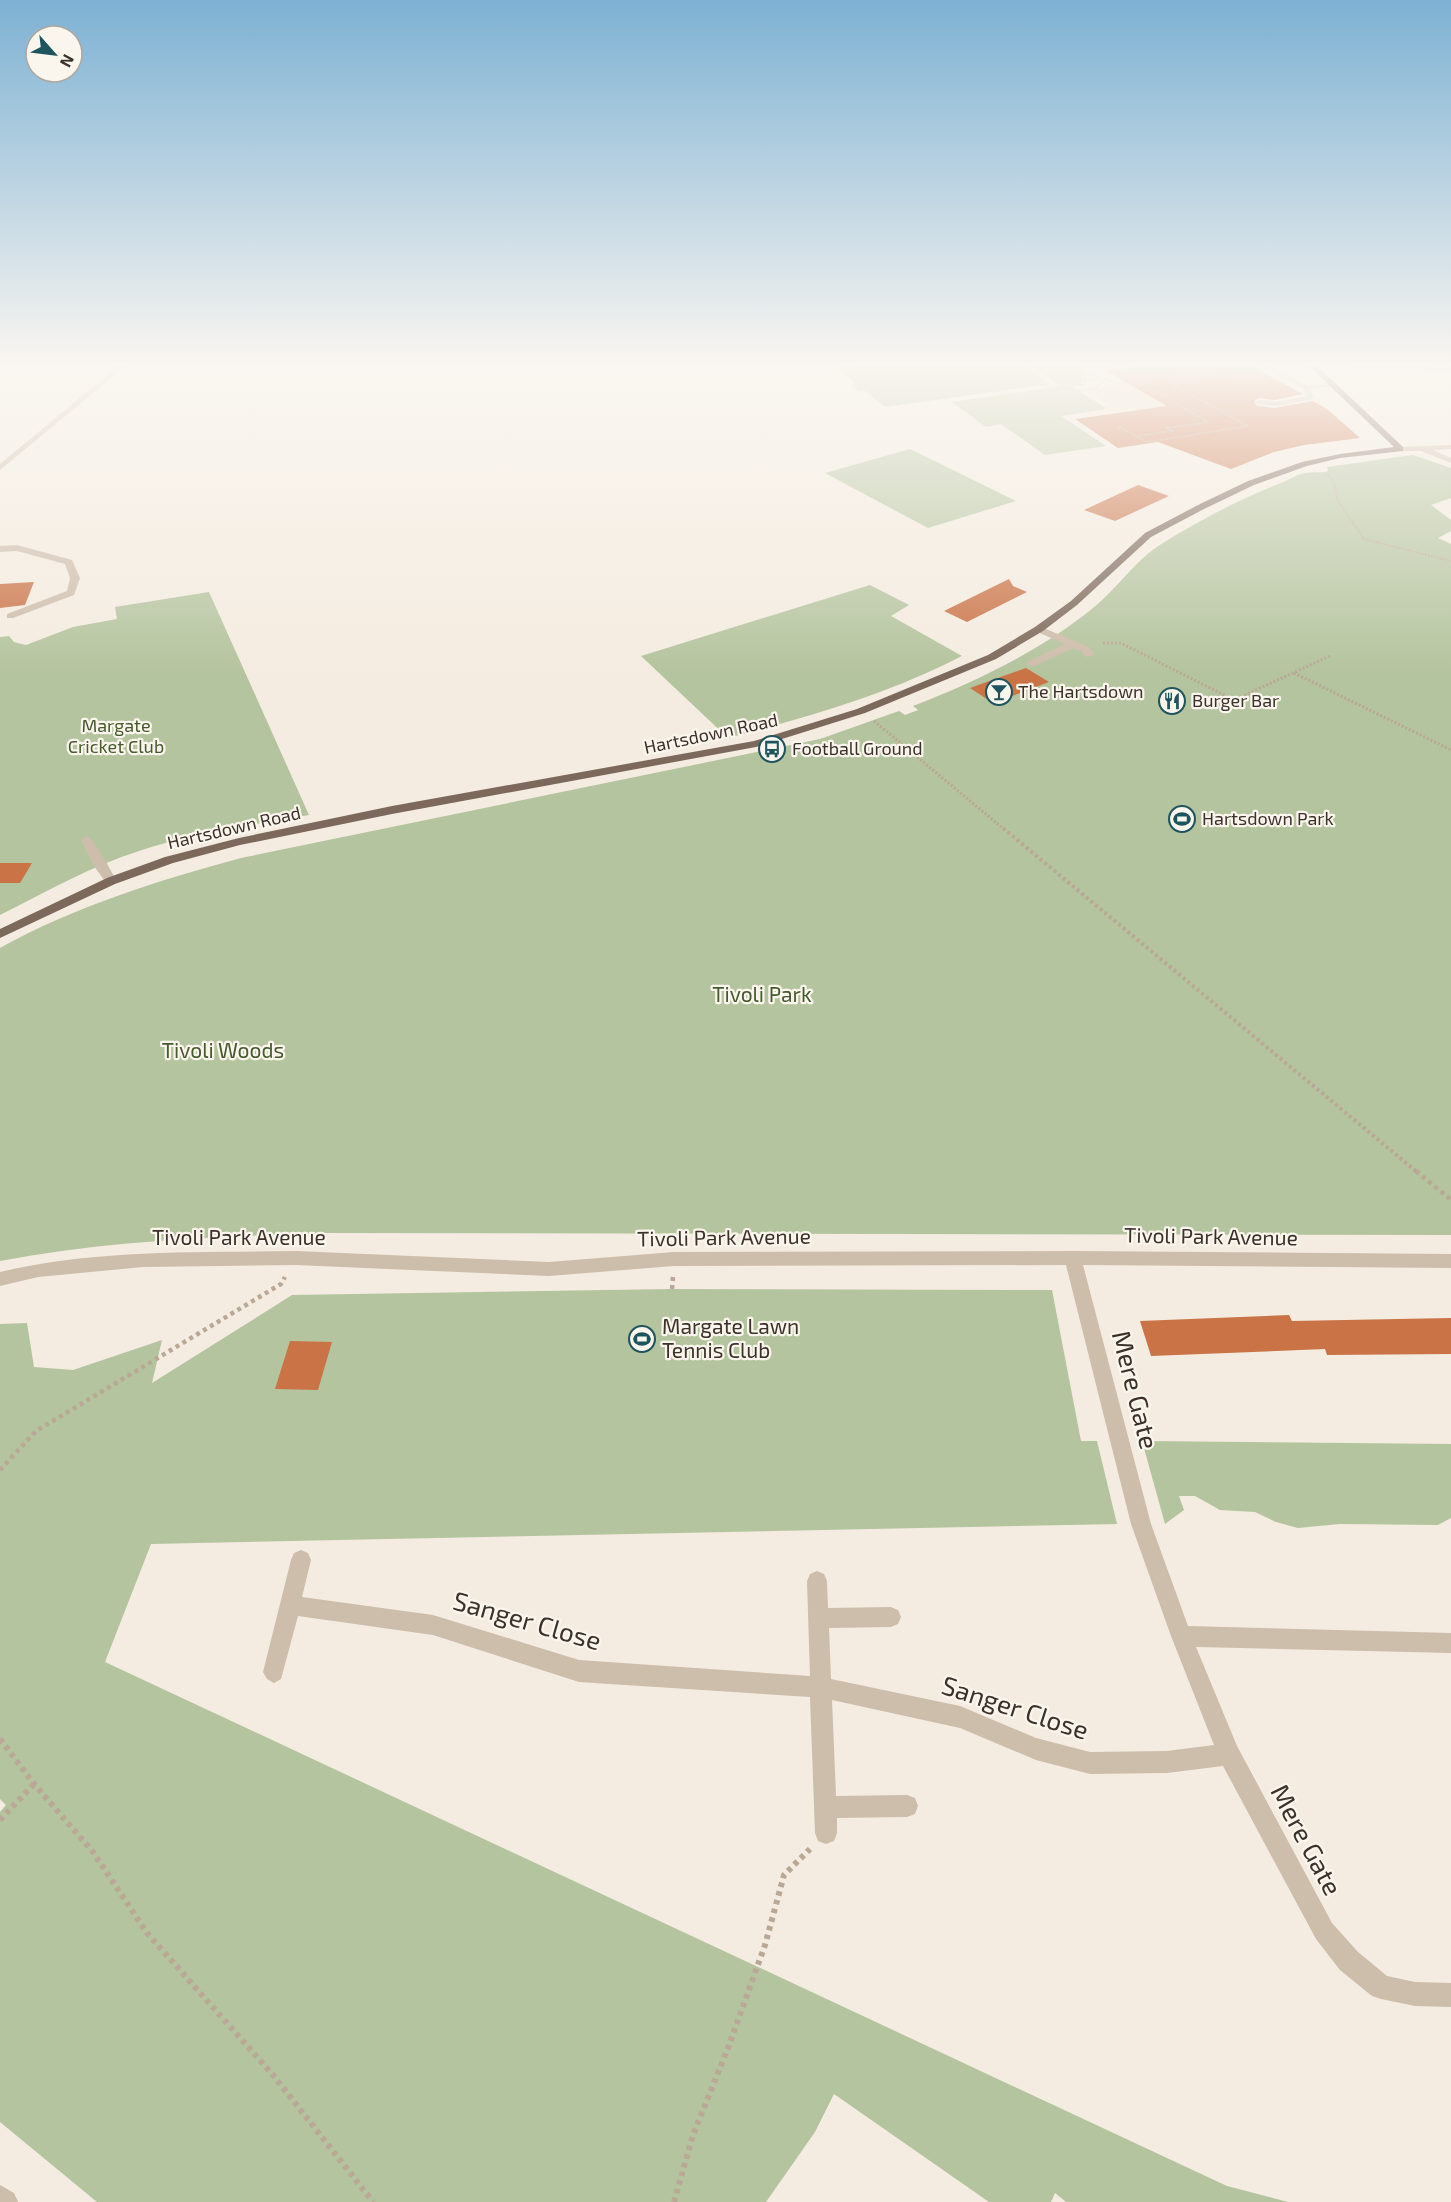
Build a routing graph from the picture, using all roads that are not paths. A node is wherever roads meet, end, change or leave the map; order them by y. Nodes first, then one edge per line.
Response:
1 (1291, 469) edge
2 (0, 549) edge
3 (10, 616) dead end
4 (1039, 629) junction
5 (1073, 644) junction
6 (1088, 652) road end
7 (1031, 664) dead end
8 (87, 840) dead end
9 (111, 881) junction
10 (0, 934) edge
11 (1073, 1258) junction
12 (1451, 1261) edge
13 (0, 1279) edge
14 (301, 1560) dead end
15 (817, 1581) dead end
16 (290, 1605) junction
17 (891, 1617) dead end
18 (818, 1618) junction
19 (1181, 1636) junction
20 (1451, 1643) edge
21 (274, 1672) dead end
22 (821, 1687) junction
23 (1229, 1754) junction
24 (907, 1806) dead end
25 (824, 1807) junction
26 (825, 1833) road end
27 (1451, 1995) edge
28 (0, 2198) edge
29 (5, 2202) edge

1 - 4 main road, Hartsdown Road
2 - 3 street
4 - 5 street
4 - 9 main road, Hartsdown Road
5 - 6 street
5 - 7 street
8 - 9 street
9 - 10 main road, Hartsdown Road
11 - 12 street, Tivoli Park Avenue
11 - 13 street, Tivoli Park Avenue
11 - 19 street, Mere Gate
14 - 16 street
15 - 18 street
16 - 21 street
16 - 22 street, Sanger Close
17 - 18 street
18 - 22 street
19 - 20 street
19 - 23 street, Mere Gate
22 - 23 street, Sanger Close
22 - 25 street
23 - 27 street, Mere Gate
24 - 25 street
25 - 26 street
28 - 29 street

